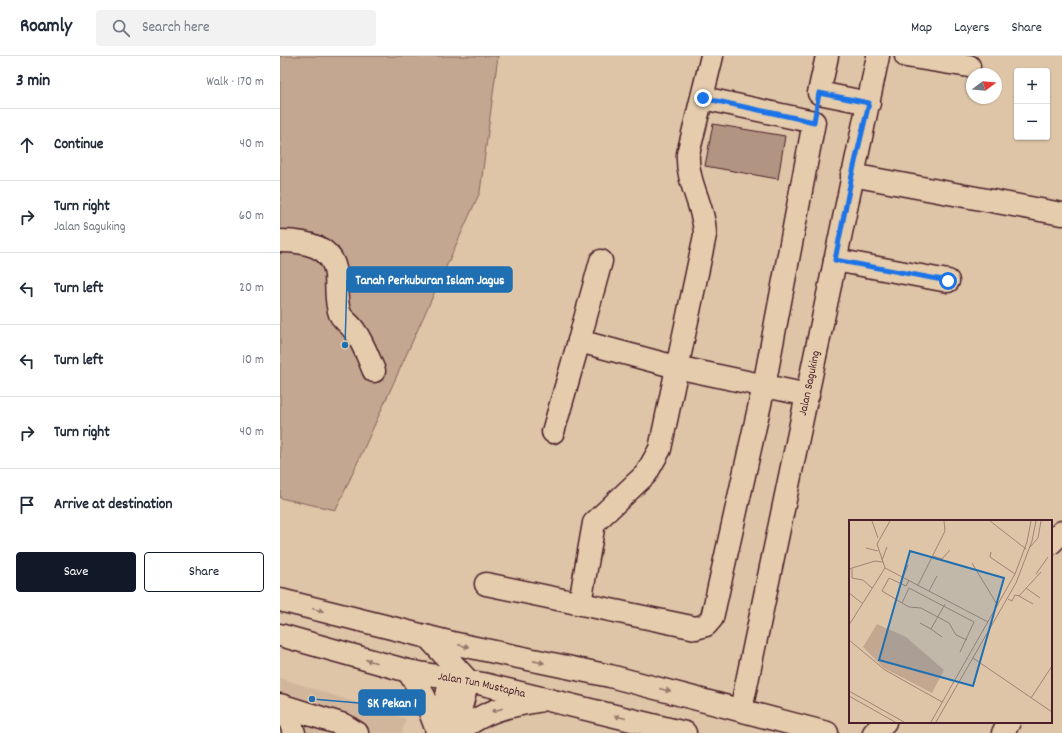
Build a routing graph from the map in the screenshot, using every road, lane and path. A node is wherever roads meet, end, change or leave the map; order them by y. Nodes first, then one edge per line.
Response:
1 (712, 56) edge
2 (826, 56) edge
3 (878, 56) edge
4 (906, 56) edge
5 (969, 66) dead end
6 (819, 93) junction
7 (703, 98) junction
8 (869, 103) junction
9 (814, 122) junction
10 (852, 175) junction
11 (1062, 214) edge
12 (280, 241) edge
13 (835, 260) junction
14 (601, 261) dead end
15 (948, 281) dead end
16 (579, 342) junction
17 (676, 367) junction
18 (374, 372) dead end
19 (764, 386) junction
20 (808, 395) junction
21 (553, 432) dead end
22 (1062, 532) edge
23 (1052, 542) edge
24 (486, 584) dead end
25 (280, 600) edge
26 (580, 603) junction
27 (280, 635) edge
28 (428, 637) junction
29 (501, 653) junction
30 (408, 671) junction
31 (460, 678) junction
32 (549, 699) junction
33 (285, 707) edge
34 (741, 710) junction
35 (884, 723) edge
36 (1008, 723) edge
37 (294, 733) edge
38 (357, 733) edge
39 (438, 733) edge
40 (455, 733) edge
41 (685, 733) edge
42 (827, 733) edge
43 (874, 733) edge
44 (1003, 733) edge

1 - 7 street
2 - 6 street
3 - 8 street, Jalan Saguking
4 - 5 street
6 - 8 street
6 - 9 street
7 - 9 street
7 - 17 street
8 - 10 street, Jalan Saguking
9 - 19 street
10 - 11 street
10 - 13 street, Jalan Saguking
12 - 18 street
13 - 15 street
13 - 20 street, Jalan Saguking
14 - 16 street
16 - 17 street
16 - 21 street
17 - 19 street
17 - 26 street
19 - 20 street
19 - 26 street
20 - 34 street, Jalan Saguking
22 - 23 street
24 - 26 street
25 -> 28 street
30 -> 27 street, Jalan Tun Mustapha
28 -> 29 street
28 - 31 street
29 - 31 street
29 -> 34 street
30 - 31 street, Jalan Tun Mustapha
30 - 39 street
31 - 32 street, Jalan Tun Mustapha
31 - 39 street
31 - 40 street
32 -> 40 street
41 -> 32 street, Jalan Tun Mustapha
33 - 37 street
33 - 38 street
34 - 42 street
35 - 43 street
36 - 44 street

